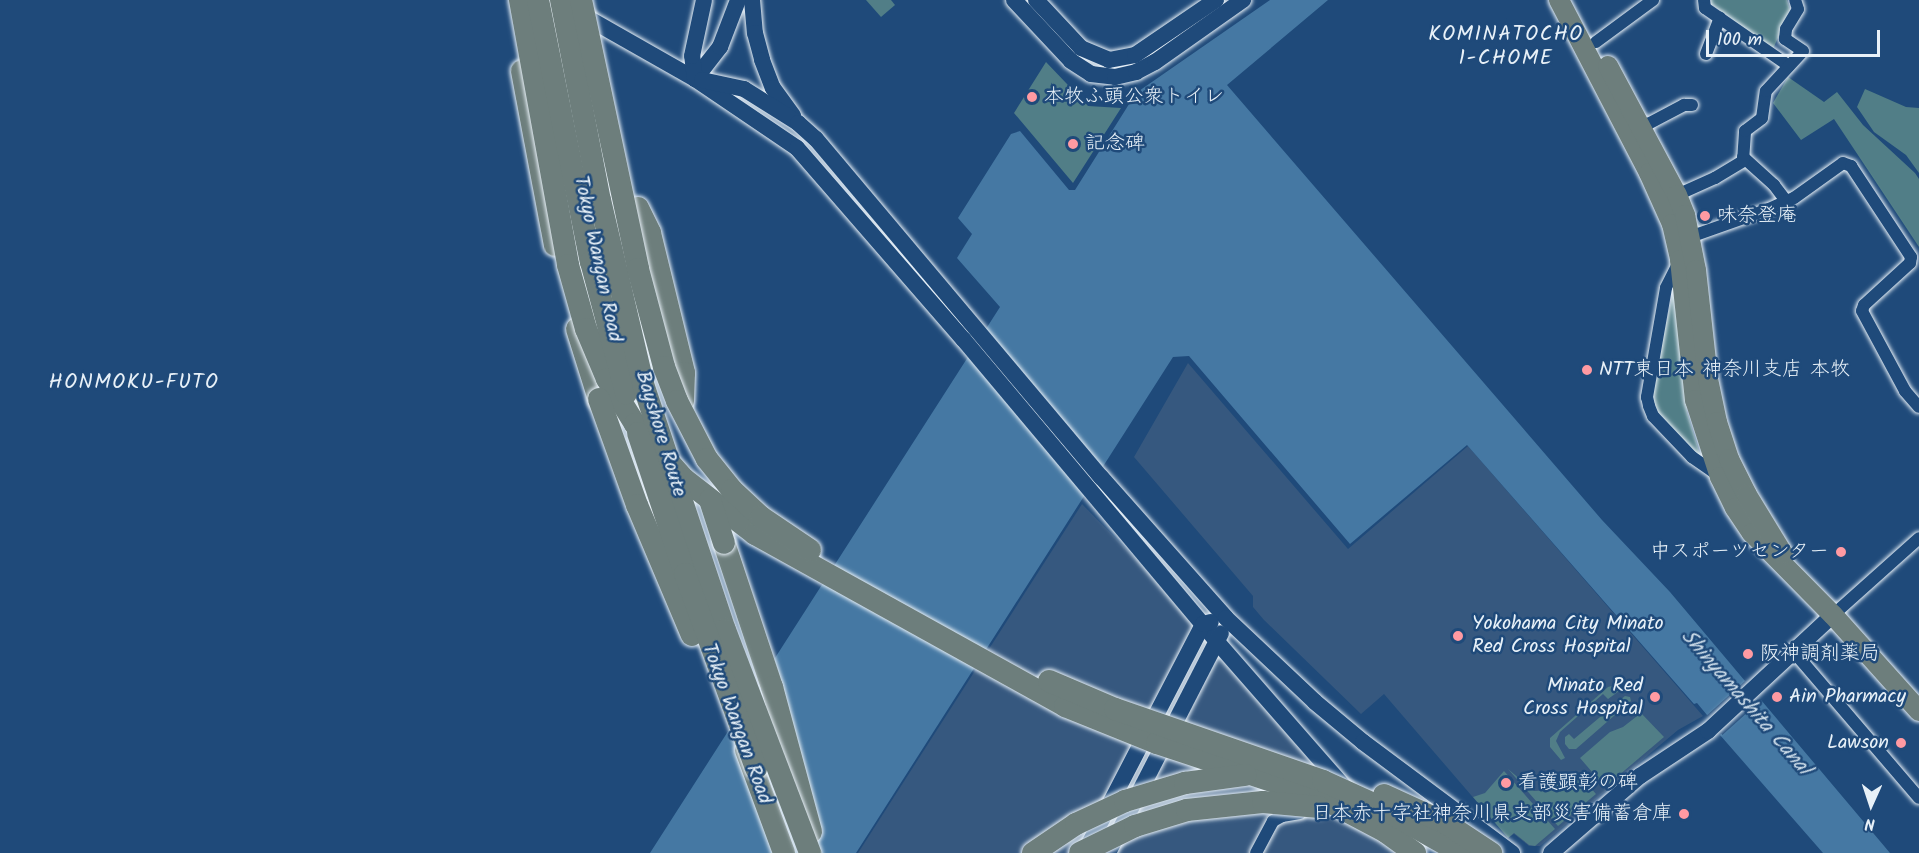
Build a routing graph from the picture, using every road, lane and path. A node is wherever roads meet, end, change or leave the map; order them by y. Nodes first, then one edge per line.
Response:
1 (510, 0) edge
2 (520, 0) edge
3 (538, 0) edge
4 (545, 0) edge
5 (555, 0) edge
6 (561, 0) edge
7 (581, 0) edge
8 (589, 0) edge
9 (704, 0) edge
10 (738, 0) edge
11 (752, 0) edge
12 (1014, 0) edge
13 (1036, 0) edge
14 (1216, 0) edge
15 (1243, 0) edge
16 (1559, 0) edge
17 (1573, 0) edge
18 (1653, 0) edge
19 (1704, 0) edge
20 (1795, 0) edge
21 (1720, 18) junction
22 (1596, 42) junction
23 (1706, 54) dead end
24 (1789, 66) junction
25 (695, 79) junction
26 (1692, 105) dead end
27 (798, 123) junction
28 (1643, 131) junction
29 (1743, 157) junction
30 (1677, 195) junction
31 (1786, 201) junction
32 (1682, 246) junction
33 (968, 333) junction
34 (628, 360) junction
35 (1919, 407) edge
36 (1720, 477) junction
37 (1919, 538) edge
38 (1798, 578) junction
39 (694, 613) junction
40 (1833, 615) junction
41 (1226, 618) junction
42 (1203, 624) junction
43 (1218, 643) junction
44 (1794, 652) junction
45 (1919, 711) edge
46 (756, 768) junction
47 (1352, 796) junction
48 (1919, 798) edge
49 (788, 853) edge
50 (810, 853) edge
51 (816, 853) edge
52 (1032, 853) edge
53 (1083, 853) edge
54 (1108, 853) edge
55 (1256, 853) edge
56 (1405, 853) edge
57 (1415, 853) edge
58 (1440, 853) edge
59 (1461, 853) edge
60 (1491, 853) edge
61 (1512, 853) edge
62 (1551, 853) edge

1 - 39 highway, bridge
1 - 46 highway, bridge
2 - 57 highway, bridge
3 - 46 highway, Bayshore Route, bridge
4 - 39 highway, Tokyo Wangan Road, bridge
5 - 25 street
5 - 34 highway, Tokyo Wangan Road, bridge
6 - 50 highway, Bayshore Route, bridge
7 - 34 highway, bridge
7 - 59 highway, bridge
8 - 51 highway, bridge
9 - 25 street
10 - 25 street
11 - 27 street
12 - 15 street
13 - 14 street
16 - 32 main road
17 - 22 main road
18 - 22 street
19 - 21 street
20 - 24 street
21 - 23 street
21 - 24 street
22 - 28 main road
24 - 29 street
25 - 27 street
25 - 33 street
26 - 28 street
27 - 33 street
28 - 30 main road
29 - 30 street
29 - 31 street
30 - 32 main road
31 - 32 street
31 - 35 street
32 - 36 main road
32 - 36 street
32 - 38 main road
33 - 41 street
33 - 42 street
34 - 49 highway, Tokyo Wangan Road, bridge
36 - 38 main road
37 - 40 street
38 - 40 main road
39 - 49 highway, Tokyo Wangan Road, bridge
40 - 44 street
40 - 45 main road
41 - 42 street
41 - 43 street
41 - 61 street
42 - 43 street
42 - 53 street
43 - 47 street
43 - 54 street
44 - 48 street
44 - 62 street
46 - 49 highway, Bayshore Route
47 - 55 street
47 - 56 street
52 - 60 highway, bridge
53 - 58 highway, bridge

